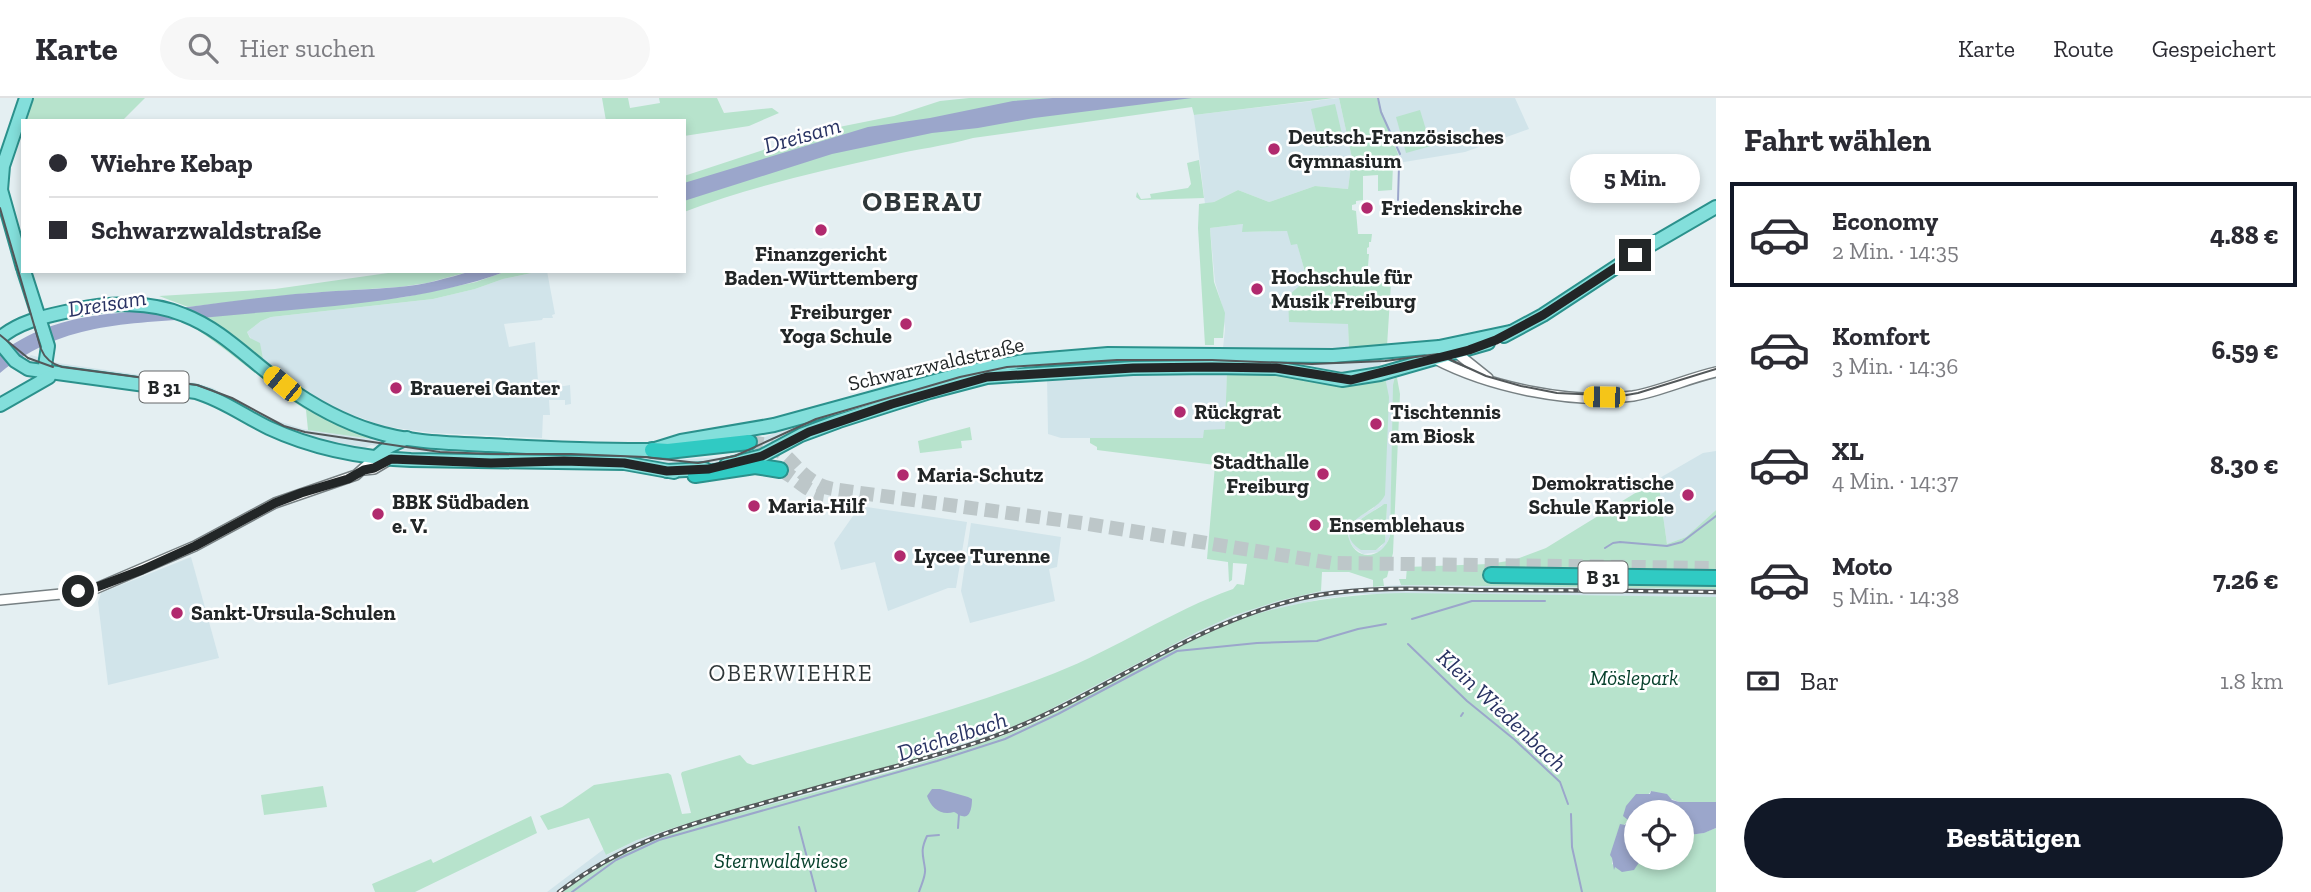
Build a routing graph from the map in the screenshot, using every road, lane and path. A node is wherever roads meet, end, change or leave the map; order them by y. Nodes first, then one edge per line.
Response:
1 (18, 98) edge
2 (26, 98) edge
3 (0, 146) edge
4 (2, 194) edge
5 (1716, 207) edge
6 (21, 263) edge
7 (24, 273) edge
8 (33, 300) junction
9 (79, 309) junction
10 (41, 321) junction
11 (1, 342) edge
12 (1452, 350) junction
13 (1387, 352) junction
14 (1115, 354) junction
15 (1057, 358) junction
16 (1435, 359) junction
17 (1124, 369) junction
18 (1716, 372) edge
19 (1034, 374) junction
20 (1373, 376) junction
21 (44, 378) junction
22 (1490, 379) junction
23 (0, 405) edge
24 (375, 432) junction
25 (408, 438) junction
26 (749, 442) tunnel mouth
27 (652, 450) junction
28 (389, 453) junction
29 (362, 455) junction
30 (376, 457) junction
31 (364, 470) junction
32 (780, 470) tunnel mouth
33 (667, 471) junction
34 (695, 475) joint
35 (1491, 575) dead end
36 (1716, 578) edge
37 (0, 600) edge

1 - 3 main road
2 - 4 main road
4 - 6 main road
5 - 12 main road, Schwarzwaldstraße
7 - 8 main road
8 - 9 main road
8 - 10 main road
9 - 10 main road
9 - 24 main road, Schwarzwaldstraße
10 - 11 main road
10 - 21 main road
11 - 21 main road
12 - 13 main road, Schwarzwaldstraße
12 - 16 main road, Schwarzwaldstraße
12 - 22 street
13 - 14 main road, Schwarzwaldstraße
13 - 20 main road
14 - 15 main road, Schwarzwaldstraße
14 - 17 main road
15 - 19 main road
15 - 27 main road, Schwarzwaldstraße
16 - 20 main road, Schwarzwaldstraße
16 - 22 street
17 - 19 main road, Schwarzwaldstraße
17 - 20 main road, Schwarzwaldstraße
18 - 22 street
19 - 33 main road, Schwarzwaldstraße
21 - 23 main road
21 - 29 main road, B 31
24 - 25 main road, Schwarzwaldstraße
24 - 29 main road
25 - 27 main road, Schwarzwaldstraße
25 - 28 main road
26 - 27 highway
28 - 30 main road
28 - 31 street
28 - 33 main road, Schwarzwaldstraße
29 - 30 main road, B 31
30 - 31 street
31 - 37 street
32 - 34 highway
33 - 34 main road, Schwarzwaldstraße
35 - 36 highway, B 31

